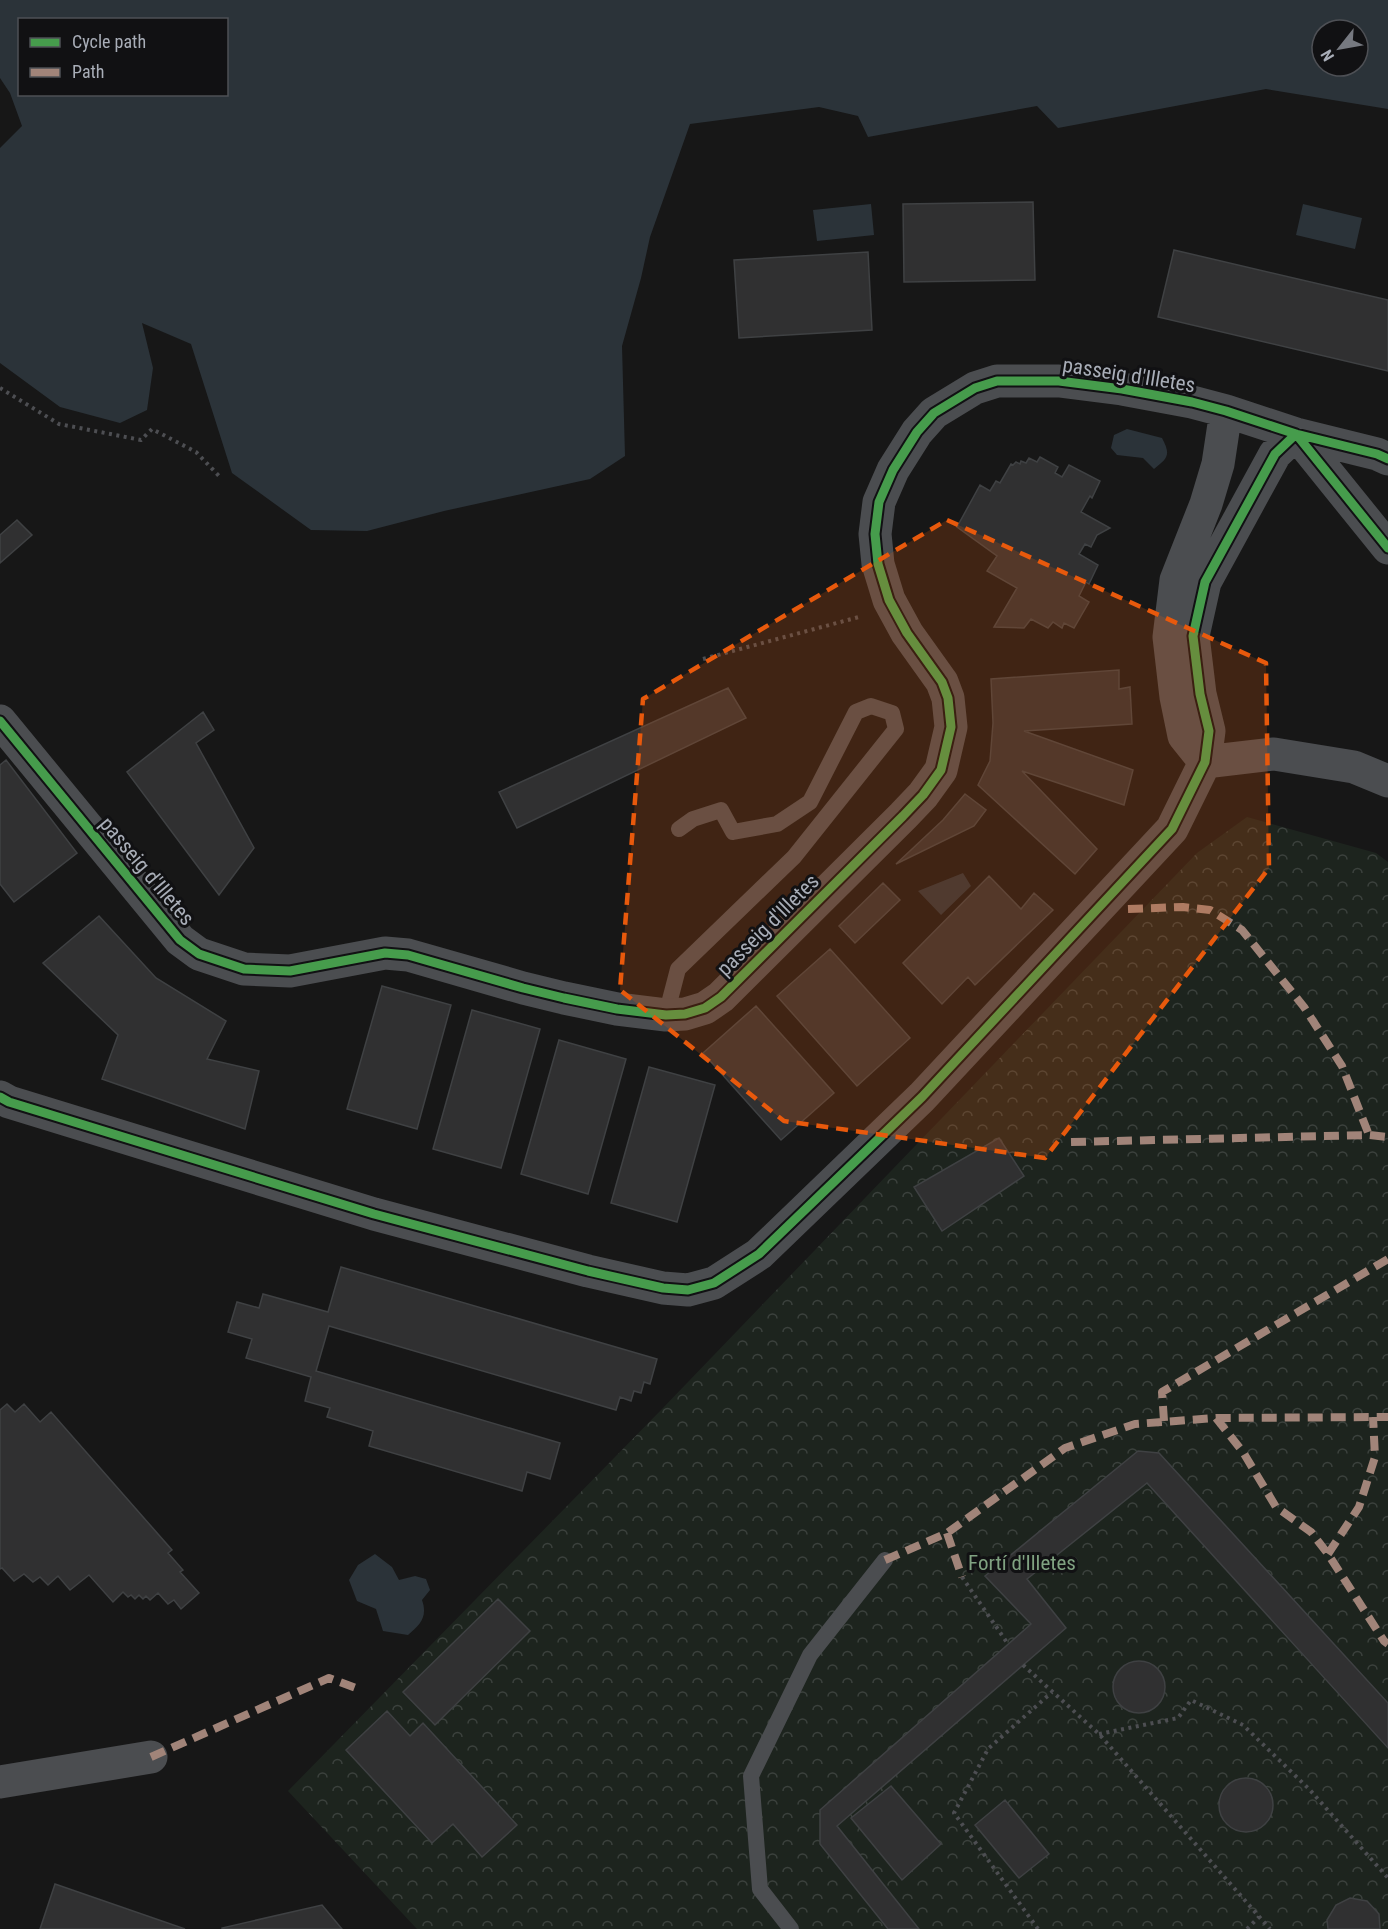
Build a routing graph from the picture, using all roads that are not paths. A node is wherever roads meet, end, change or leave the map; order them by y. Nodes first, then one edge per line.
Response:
1 (1226, 411) junction
2 (1296, 434) junction
3 (1388, 459) edge
4 (1388, 548) edge
5 (0, 721) edge
6 (1205, 762) junction
7 (1388, 781) edge
8 (678, 829) dead end
9 (666, 1015) junction
10 (0, 1097) edge
11 (885, 1560) dead end
12 (152, 1757) dead end
13 (0, 1782) edge
14 (791, 1929) edge

1 - 2 street, passeig d'Illetes
1 - 6 street
1 - 9 street, passeig d'Illetes
2 - 3 street, passeig d'Illetes
2 - 4 street
2 - 6 street
5 - 9 street, passeig d'Illetes
6 - 7 street
6 - 10 street
8 - 9 lane
11 - 14 lane
12 - 13 street

